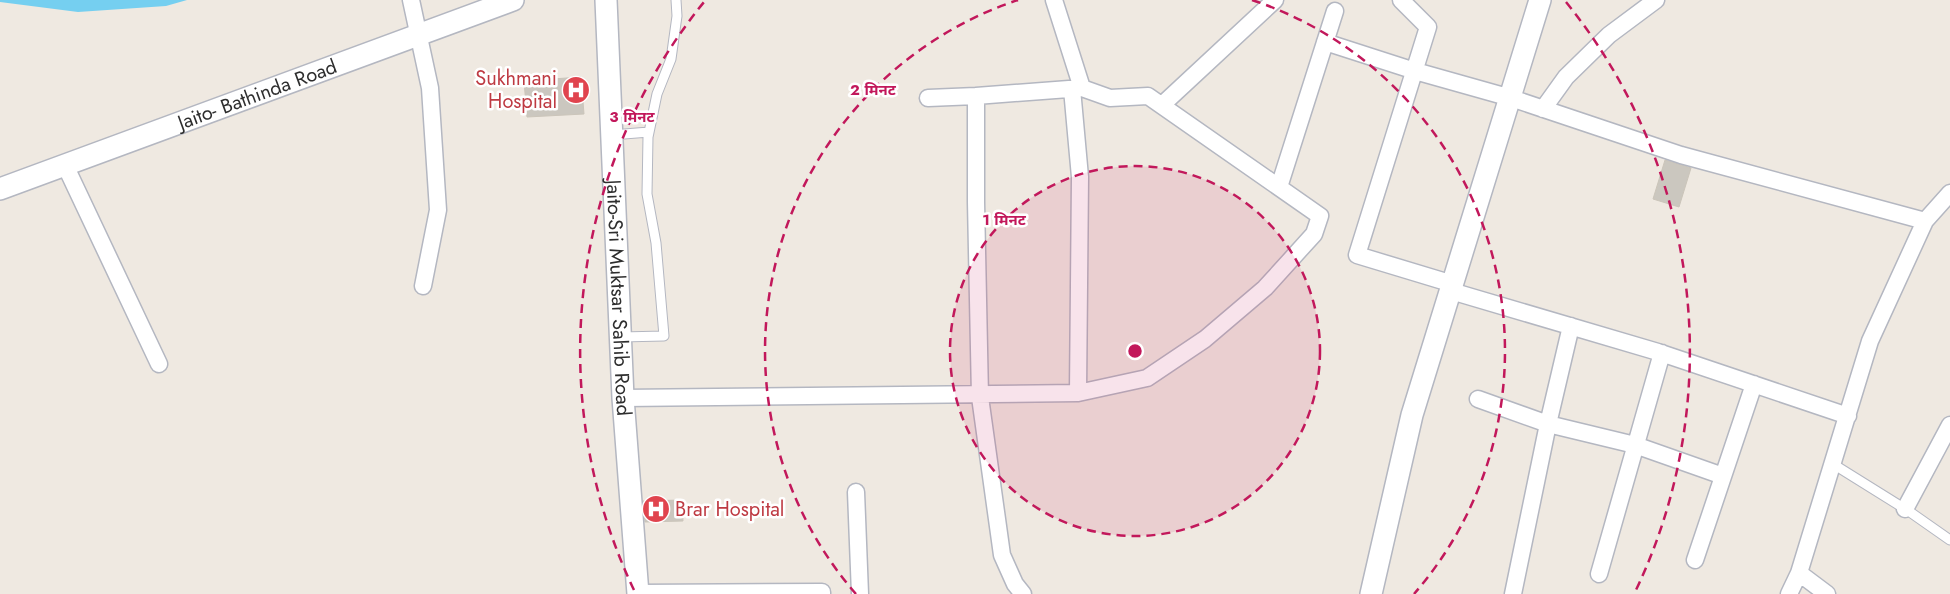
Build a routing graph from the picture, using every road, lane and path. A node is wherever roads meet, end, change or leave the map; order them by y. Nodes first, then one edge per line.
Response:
1 (412, 0) edge
2 (513, 0) edge
3 (606, 0) edge
4 (676, 0) edge
5 (1054, 0) edge
6 (1275, 0) edge
7 (1401, 0) edge
8 (1540, 0) edge
9 (1656, 0) edge
10 (1335, 11) dead end
11 (418, 34) junction
12 (1325, 42) junction
13 (1414, 71) junction
14 (1077, 89) junction
15 (976, 96) junction
16 (928, 98) dead end
17 (1511, 98) junction
18 (1162, 105) junction
19 (1544, 109) junction
20 (649, 132) junction
21 (612, 135) junction
22 (65, 165) junction
23 (1279, 187) junction
24 (0, 188) edge
25 (1950, 193) edge
26 (1925, 221) junction
27 (423, 286) dead end
28 (1452, 287) junction
29 (1571, 326) junction
30 (620, 337) junction
31 (1662, 353) junction
32 (159, 364) dead end
33 (1754, 384) junction
34 (1078, 393) junction
35 (980, 394) junction
36 (623, 398) junction
37 (1478, 399) dead end
38 (1848, 416) junction
39 (1548, 424) junction
40 (1950, 425) edge
41 (1635, 445) junction
42 (1833, 464) junction
43 (1723, 476) junction
44 (856, 492) dead end
45 (1905, 509) junction
46 (1950, 540) edge
47 (1695, 560) dead end
48 (1799, 573) junction
49 (1599, 574) dead end
50 (638, 594) edge
51 (822, 594) edge
52 (860, 594) edge
53 (1023, 594) edge
54 (1371, 594) edge
55 (1513, 594) edge
56 (1789, 594) edge
57 (1827, 594) edge

1 - 11 street
2 - 11 street, Jaito- Bathinda Road
3 - 21 street, Jaito-Sri Muktsar Sahib Road
4 - 20 lane
5 - 14 street
6 - 18 street
7 - 13 street
8 - 17 street
9 - 19 street
10 - 12 street
11 - 22 street, Jaito- Bathinda Road
11 - 27 street
12 - 13 street
12 - 23 street
13 - 17 street
13 - 28 street
14 - 15 street
14 - 18 street
14 - 34 street
15 - 16 street
15 - 35 street
17 - 19 street
17 - 28 street
18 - 23 street
19 - 26 street
20 - 21 lane
20 - 30 lane
21 - 30 street, Jaito-Sri Muktsar Sahib Road
22 - 24 street, Jaito- Bathinda Road
22 - 32 street
23 - 34 street
25 - 26 street
26 - 38 street
28 - 29 street
28 - 54 street
29 - 31 street
29 - 39 street
30 - 36 street, Jaito-Sri Muktsar Sahib Road
31 - 33 street
31 - 41 street
33 - 38 street
33 - 43 street
34 - 35 street
35 - 36 street
35 - 53 street
36 - 50 street, Jaito-Sri Muktsar Sahib Road
37 - 39 street
38 - 42 street
39 - 41 street
39 - 55 street
40 - 45 street
41 - 43 street
41 - 49 street
42 - 45 lane
42 - 48 street
43 - 47 street
44 - 52 street
45 - 46 lane
48 - 56 street
48 - 57 street
50 - 51 street

